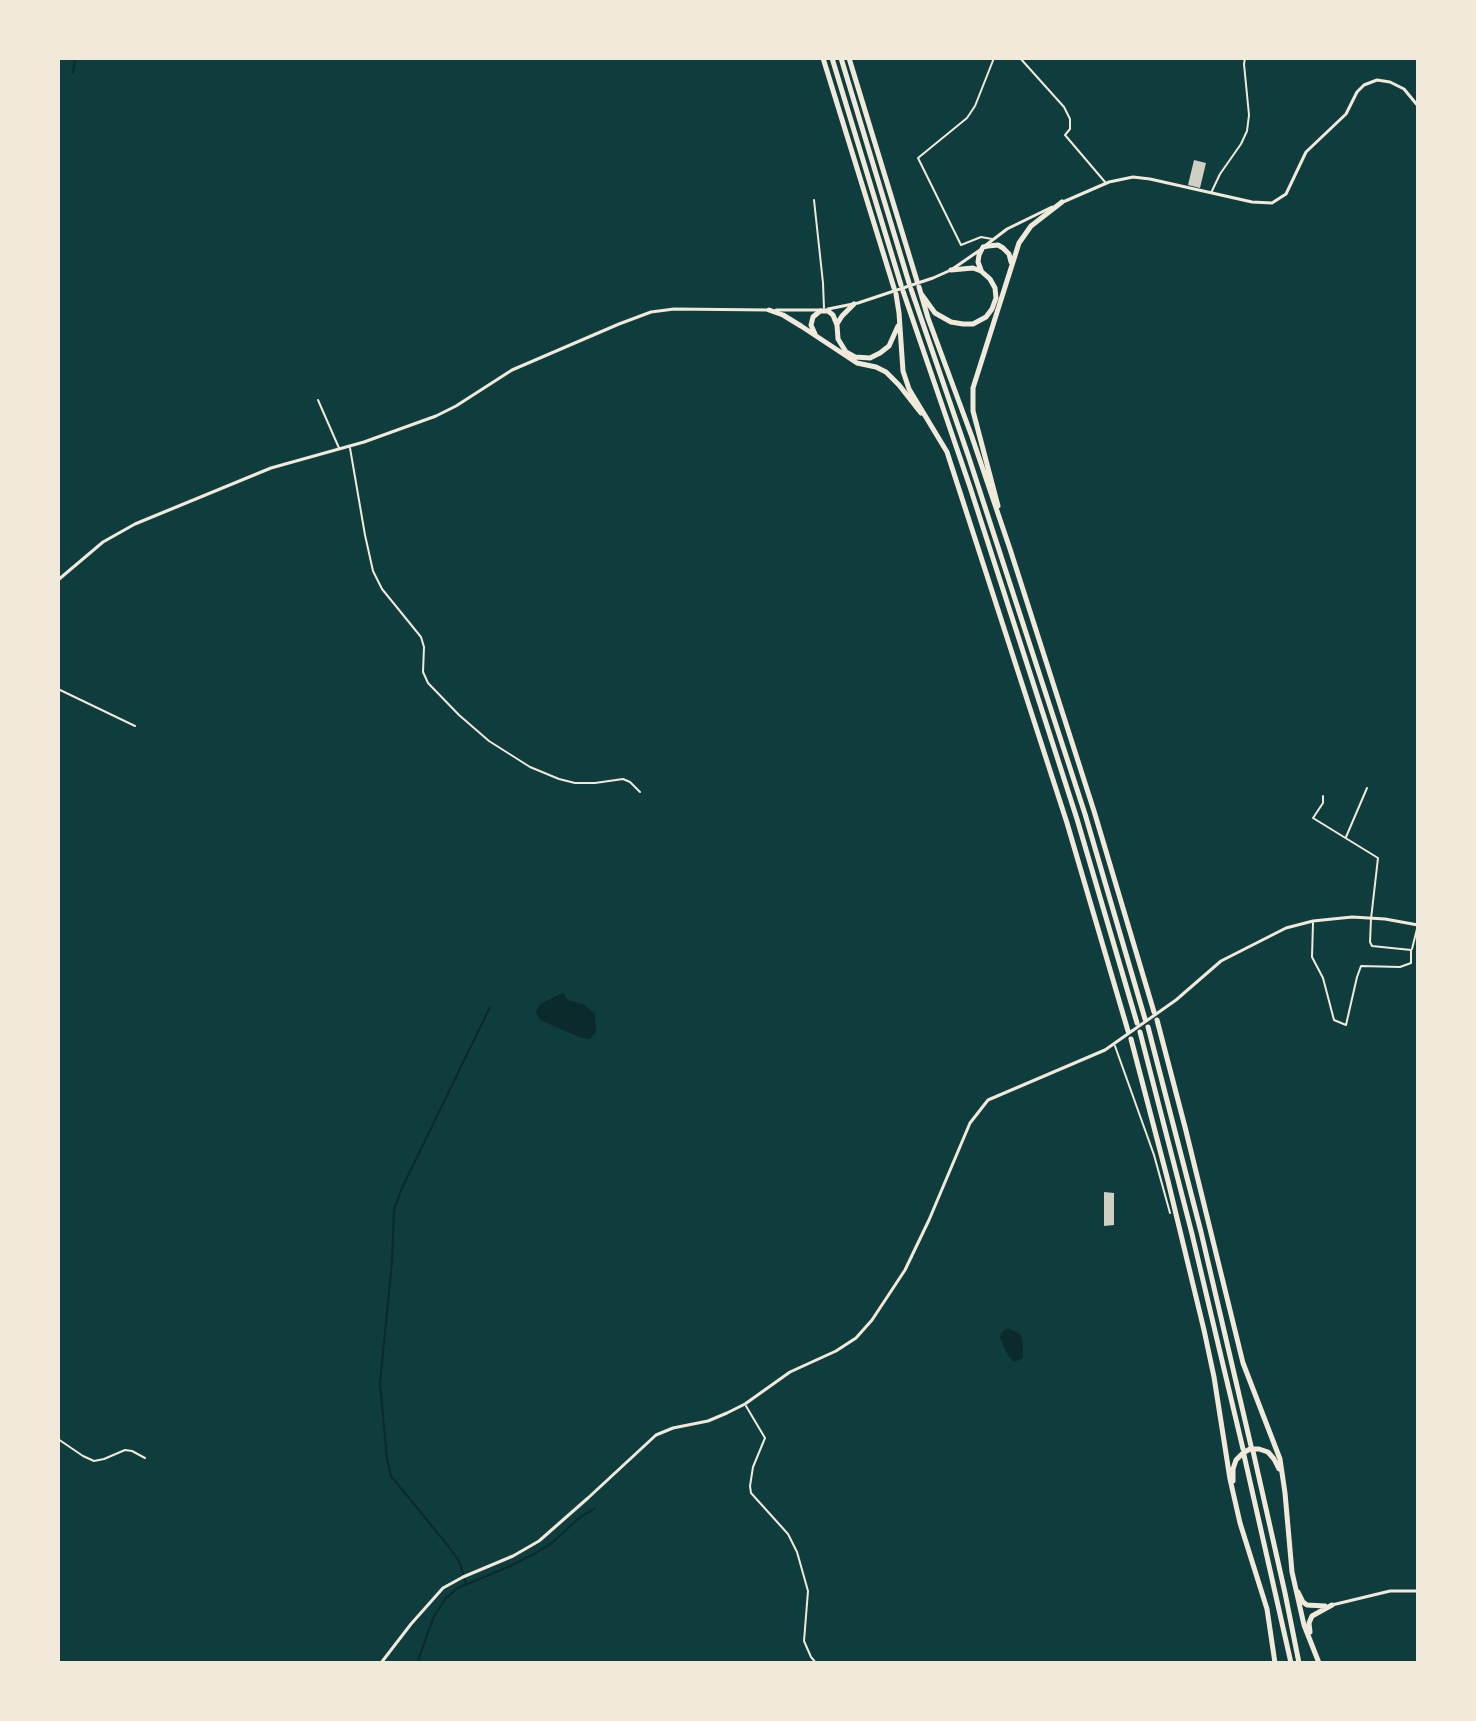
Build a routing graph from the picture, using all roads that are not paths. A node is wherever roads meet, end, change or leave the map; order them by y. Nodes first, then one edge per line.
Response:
1 (823, 58) edge
2 (832, 58) edge
3 (841, 58) edge
4 (849, 58) edge
5 (994, 58) edge
6 (1020, 58) edge
7 (1245, 58) edge
8 (1418, 106) edge
9 (1106, 183) junction
10 (1211, 193) junction
11 (814, 200) dead end
12 (1062, 202) junction
13 (993, 239) junction
14 (983, 247) junction
15 (1012, 264) junction
16 (951, 270) junction
17 (981, 271) junction
18 (921, 294) junction
19 (854, 304) junction
20 (824, 309) junction
21 (769, 310) junction
22 (900, 321) junction
23 (837, 325) junction
24 (817, 336) junction
25 (318, 400) dead end
26 (941, 440) junction
27 (350, 446) junction
28 (340, 449) junction
29 (1010, 549) junction
30 (58, 580) edge
31 (58, 689) edge
32 (135, 726) dead end
33 (1367, 788) dead end
34 (640, 792) dead end
35 (1323, 796) dead end
36 (1345, 838) junction
37 (1372, 917) junction
38 (1313, 921) junction
39 (1418, 925) edge
40 (1411, 950) junction
41 (1411, 963) junction
42 (1418, 963) edge
43 (1158, 1012) junction
44 (1145, 1019) dead end
45 (1157, 1020) dead end
46 (1137, 1023) dead end
47 (1148, 1027) dead end
48 (1128, 1031) dead end
49 (1140, 1032) dead end
50 (1127, 1039) junction
51 (1114, 1045) junction
52 (1170, 1213) dead end
53 (58, 1357) edge
54 (58, 1370) edge
55 (745, 1404) junction
56 (58, 1439) edge
57 (1254, 1449) junction
58 (145, 1458) dead end
59 (1285, 1493) junction
60 (1236, 1505) junction
61 (1292, 1572) junction
62 (1418, 1591) edge
63 (1332, 1605) junction
64 (381, 1663) edge
65 (816, 1663) edge
66 (1275, 1663) edge
67 (1291, 1663) edge
68 (1299, 1663) edge
69 (1317, 1663) edge

1 - 22 highway
2 - 46 highway
3 - 44 highway
4 - 18 highway
5 - 13 street
6 - 9 street
7 - 10 street
8 - 10 main road
9 - 10 main road
9 - 12 main road
11 - 20 street
12 - 13 main road
12 - 15 highway
13 - 14 main road
14 - 15 highway
14 - 16 main road
14 - 17 highway
15 - 29 highway
16 - 17 highway
16 - 19 main road
17 - 18 highway
18 - 29 highway
19 - 20 main road
19 - 23 highway
20 - 21 main road
20 - 23 highway
20 - 24 highway
21 - 24 highway
21 - 27 main road
22 - 23 highway
22 - 26 highway
24 - 26 highway
25 - 28 street
26 - 48 highway
27 - 28 main road
27 - 34 street
28 - 30 main road
29 - 43 highway
31 - 32 street
33 - 36 street
35 - 36 street
36 - 37 street
37 - 38 main road
37 - 39 main road
37 - 40 street
38 - 41 street
38 - 43 main road
39 - 40 street
40 - 41 street
41 - 42 street
43 - 50 main road
45 - 59 highway
47 - 57 highway
49 - 67 highway
50 - 51 main road
50 - 60 highway
51 - 52 street
51 - 55 main road
53 - 54 street
55 - 64 main road
55 - 65 street
56 - 58 street
57 - 59 highway
57 - 60 highway
57 - 68 highway
59 - 61 highway
60 - 66 highway
61 - 63 highway
61 - 69 highway
62 - 63 main road
63 - 69 highway

